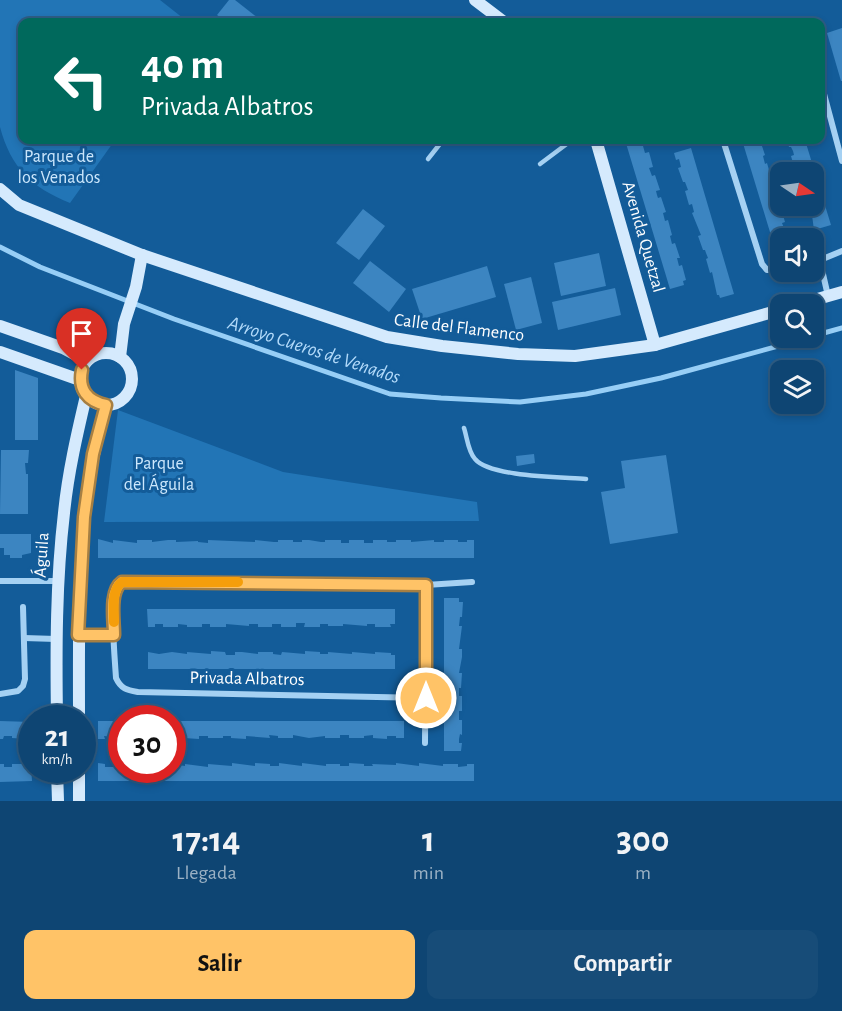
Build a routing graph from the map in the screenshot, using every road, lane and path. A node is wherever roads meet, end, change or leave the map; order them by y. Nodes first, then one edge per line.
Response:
1 (475, 0) edge
2 (499, 18) edge
3 (825, 107) edge
4 (440, 144) edge
5 (567, 144) edge
6 (597, 144) edge
7 (724, 144) edge
8 (428, 159) dead end
9 (842, 161) edge
10 (540, 164) dead end
11 (0, 189) edge
12 (842, 251) edge
13 (142, 255) junction
14 (824, 259) edge
15 (770, 270) edge
16 (823, 282) edge
17 (842, 292) edge
18 (828, 296) junction
19 (824, 297) edge
20 (770, 313) edge
21 (0, 326) edge
22 (656, 345) junction
23 (0, 351) edge
24 (120, 357) junction
25 (87, 361) junction
26 (80, 380) junction
27 (86, 396) junction
28 (106, 405) junction
29 (464, 428) dead end
30 (586, 479) dead end
31 (0, 581) edge
32 (58, 581) junction
33 (472, 582) dead end
34 (426, 585) junction
35 (23, 607) dead end
36 (78, 635) junction
37 (114, 635) junction
38 (24, 638) junction
39 (56, 639) junction
40 (0, 694) edge
41 (426, 698) junction
42 (57, 705) edge
43 (79, 705) edge
44 (425, 743) dead end
45 (57, 783) edge
46 (79, 783) edge
47 (58, 801) edge
48 (79, 801) edge

1 - 2 street
3 - 9 street
4 - 8 lane
5 - 10 lane
6 - 22 street, Avenida Quetzal
7 - 15 street
11 - 13 street, Calle del Flamenco
12 - 14 street
13 - 22 street, Calle del Flamenco
13 - 24 street
16 - 18 street
17 - 18 street
18 - 19 street
20 - 22 street, Calle del Flamenco
21 - 25 street
23 - 26 street
24 - 25 street
24 - 28 street
25 - 26 street
26 - 27 street
27 - 28 street
27 - 32 street, Águila
28 - 36 street
29 - 30 lane
31 - 32 street
32 - 39 street, Águila
33 - 34 street, Privada Albatros
34 - 37 street, Privada Albatros
34 - 41 street
35 - 38 street
36 - 37 street
36 - 43 street
37 - 41 street, Privada Albatros
38 - 39 street
38 - 40 street
39 - 42 street, Águila
41 - 44 street
45 - 47 street
46 - 48 street

